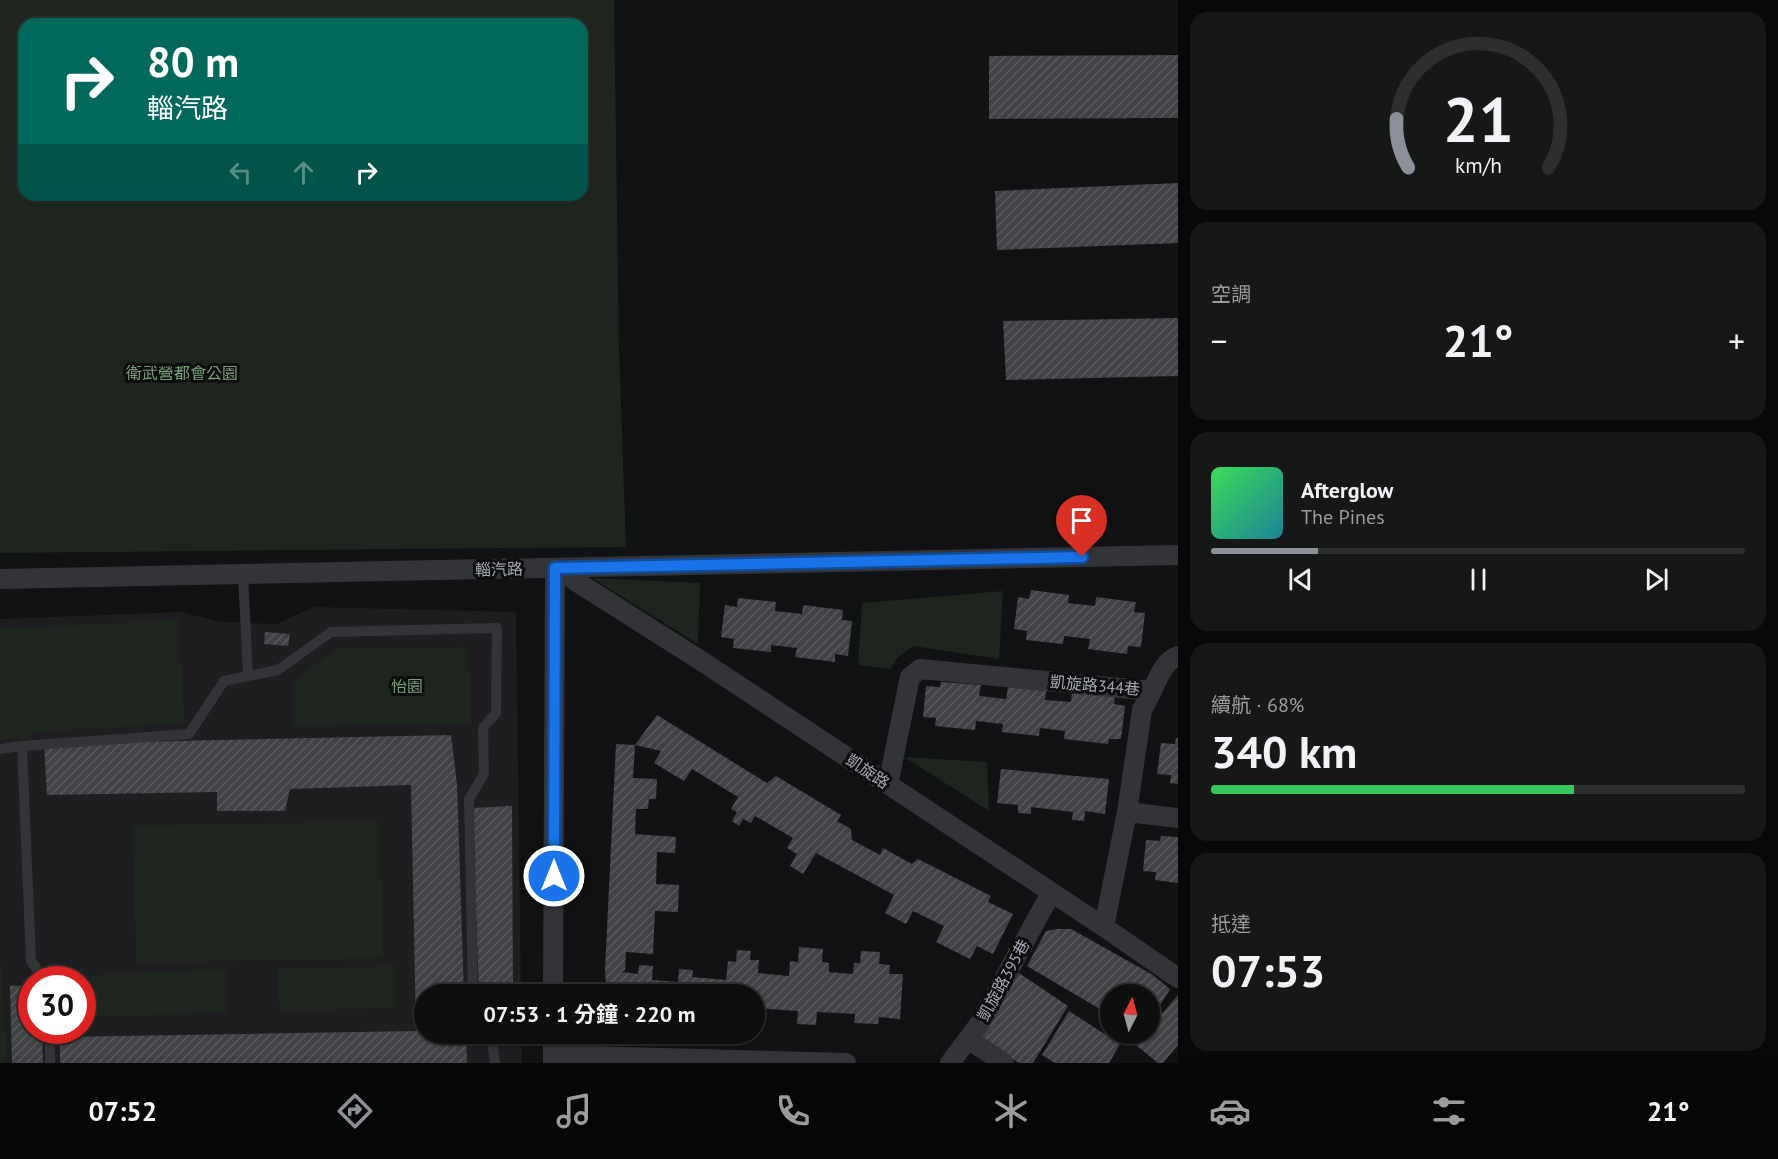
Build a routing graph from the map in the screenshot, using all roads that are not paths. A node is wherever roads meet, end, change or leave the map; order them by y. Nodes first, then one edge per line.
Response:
1 (1178, 555) edge
2 (555, 568) junction
3 (243, 574) junction
4 (0, 579) edge
5 (1178, 656) edge
6 (248, 676) junction
7 (1152, 691) junction
8 (22, 746) junction
9 (0, 749) edge
10 (888, 785) junction
11 (1127, 812) junction
12 (1178, 818) edge
13 (1051, 893) junction
14 (1104, 927) junction
15 (35, 966) edge
16 (1178, 978) edge
17 (472, 984) edge
18 (553, 984) edge
19 (968, 1039) junction
20 (50, 1044) edge
21 (492, 1044) edge
22 (553, 1059) edge
23 (50, 1063) edge
24 (495, 1063) edge
25 (846, 1063) edge
26 (950, 1063) edge
27 (1004, 1063) edge

1 - 2 street, 輜汽路
2 - 3 street, 輜汽路
2 - 10 street, 凱旋路
2 - 18 street
3 - 4 street, 輜汽路
3 - 6 lane
5 - 7 street
6 - 8 lane
6 - 17 lane
7 - 10 street, 凱旋路344巷
7 - 11 street, 凱旋路344巷
8 - 9 lane
8 - 15 lane
10 - 13 street, 凱旋路
11 - 12 street
11 - 14 street, 凱旋路344巷
13 - 14 street, 凱旋路
13 - 19 street, 凱旋路395巷
14 - 16 street, 凱旋路
19 - 26 street, 凱旋路395巷
19 - 27 street
20 - 23 lane
21 - 24 lane
22 - 25 street

